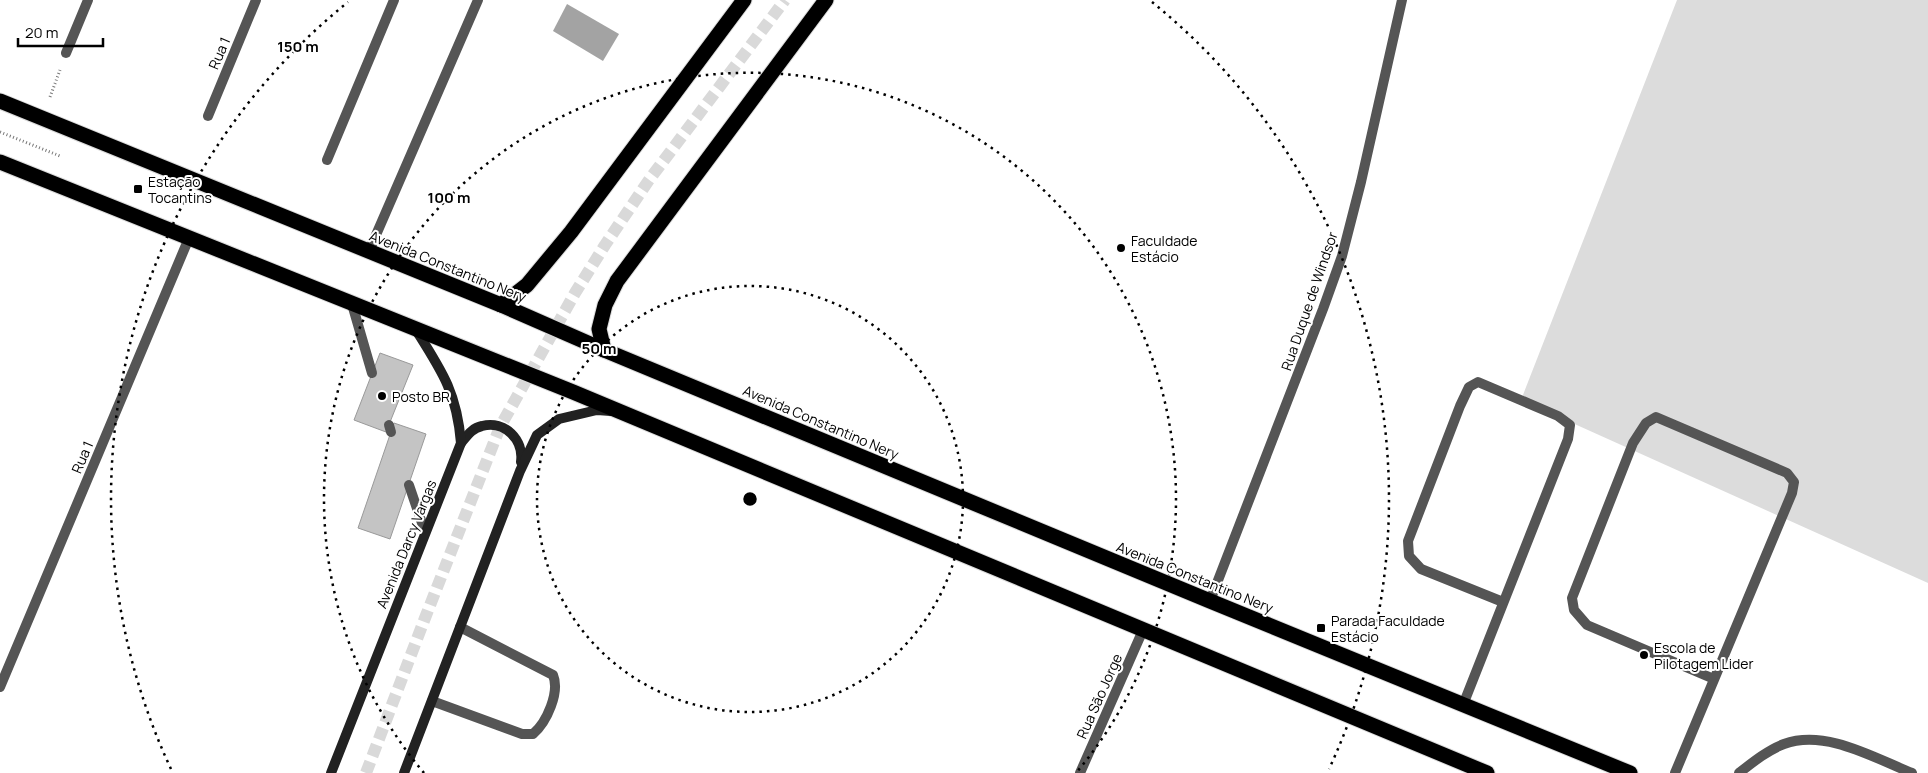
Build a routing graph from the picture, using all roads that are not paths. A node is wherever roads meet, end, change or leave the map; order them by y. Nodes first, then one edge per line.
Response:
1 (88, 0) edge
2 (256, 0) edge
3 (394, 0) edge
4 (478, 0) edge
5 (744, 0) edge
6 (826, 0) edge
7 (1402, 0) edge
8 (66, 53) dead end
9 (0, 101) edge
10 (208, 116) dead end
11 (327, 160) dead end
12 (0, 162) edge
13 (189, 238) junction
14 (369, 251) junction
15 (352, 304) junction
16 (502, 305) junction
17 (415, 329) junction
18 (604, 350) junction
19 (372, 373) dead end
20 (620, 412) junction
21 (461, 443) junction
22 (520, 471) junction
23 (409, 485) dead end
24 (425, 532) junction
25 (1210, 601) junction
26 (1504, 602) junction
27 (460, 627) junction
28 (1143, 630) junction
29 (1714, 679) junction
30 (0, 687) edge
31 (432, 701) junction
32 (1463, 705) junction
33 (331, 773) edge
34 (404, 773) edge
35 (1080, 773) edge
36 (1487, 773) edge
37 (1630, 773) edge
38 (1675, 773) edge
39 (1739, 773) edge
40 (1912, 773) edge

1 - 8 street
2 - 10 street, Rua 1
3 - 11 street
4 - 14 street
5 - 16 highway
6 - 18 highway
7 - 25 street, Rua Duque de Windsor
9 - 14 highway, Avenida Constantino Nery
12 - 13 highway
13 - 15 highway
13 - 30 street, Rua 1
14 - 16 highway, Avenida Constantino Nery
15 - 17 highway
15 - 19 street
16 - 18 highway, Avenida Constantino Nery
17 - 20 highway
17 - 21 street, Avenida Darcy Vargas
18 - 25 highway, Avenida Constantino Nery
20 - 22 street
20 - 28 highway
21 - 22 street
21 - 24 street, Avenida Darcy Vargas
22 - 27 street
23 - 24 street
24 - 33 street, Avenida Darcy Vargas
25 - 32 highway, Avenida Constantino Nery
26 - 26 street
26 - 32 street
27 - 31 street
27 - 31 street
28 - 35 street, Rua São Jorge
28 - 36 highway
29 - 29 street
29 - 38 street
31 - 34 street
32 - 37 highway, Avenida Constantino Nery
39 - 40 street

